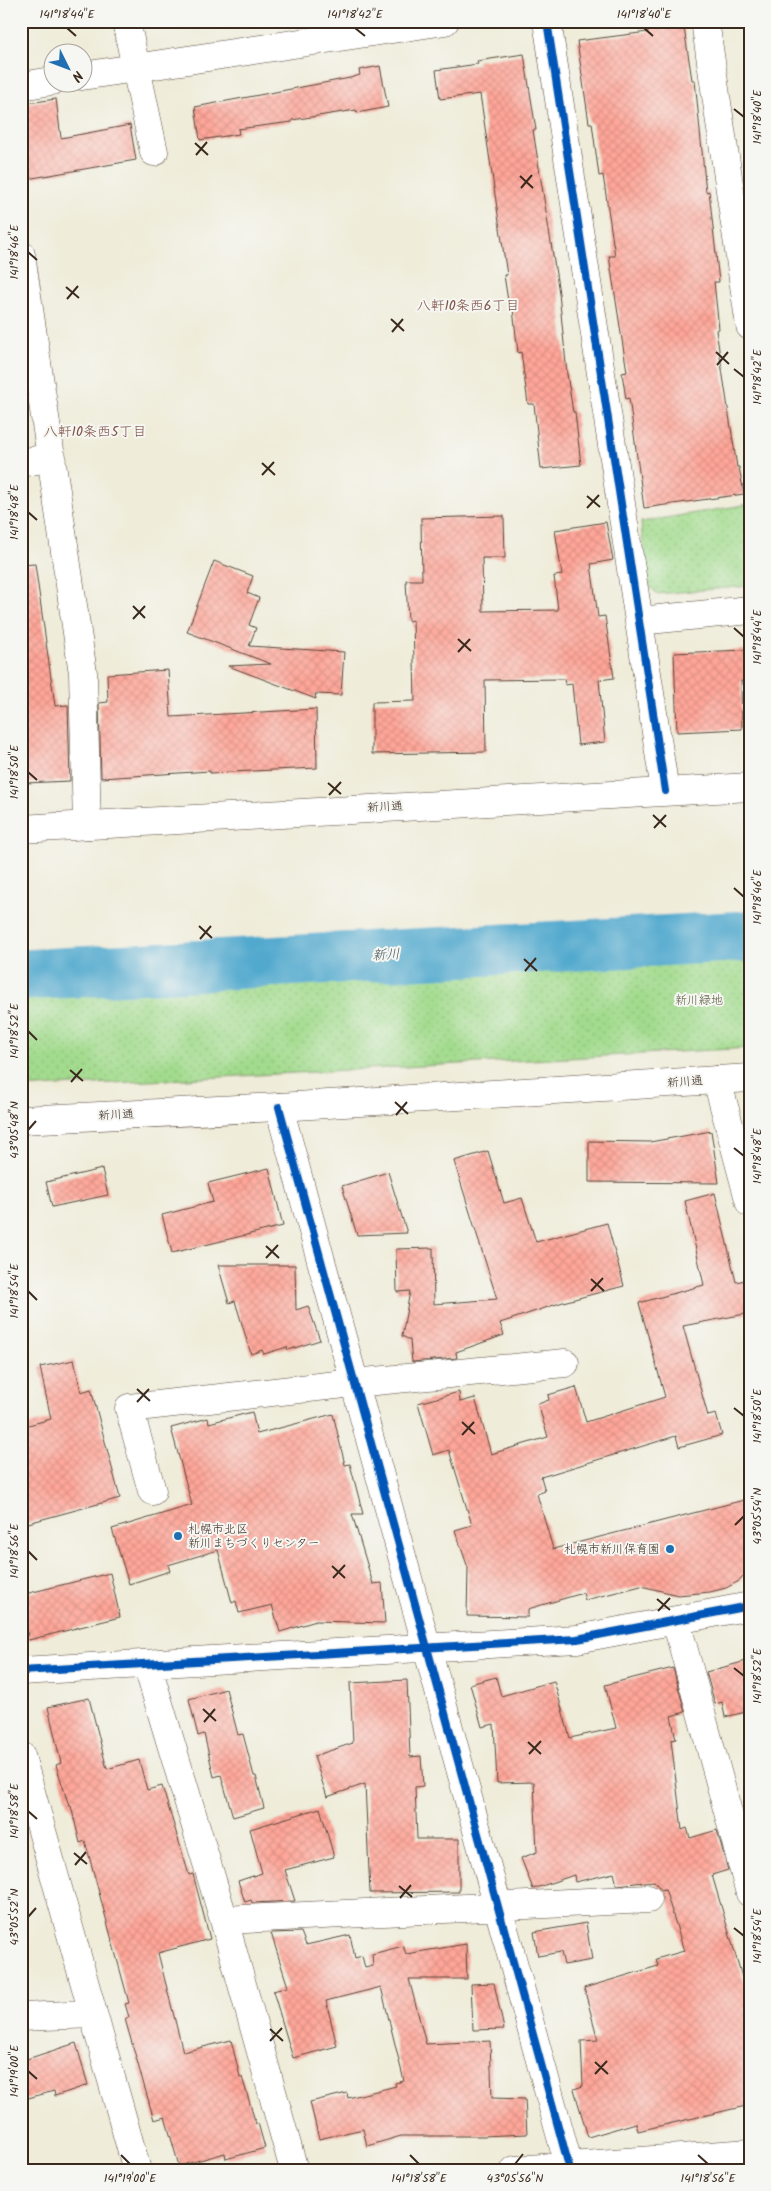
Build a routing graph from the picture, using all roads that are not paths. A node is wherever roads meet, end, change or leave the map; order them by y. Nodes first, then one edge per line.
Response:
1 (126, 21) edge
2 (444, 21) edge
3 (547, 21) edge
4 (705, 21) edge
5 (136, 66) junction
6 (92, 74) edge
7 (42, 83) edge
8 (21, 86) edge
9 (154, 152) dead end
10 (21, 255) edge
11 (750, 326) edge
12 (52, 457) junction
13 (21, 463) edge
14 (750, 610) edge
15 (639, 621) junction
16 (750, 786) edge
17 (665, 791) junction
18 (87, 825) junction
19 (21, 829) edge
20 (750, 1078) edge
21 (717, 1080) junction
22 (279, 1107) junction
23 (21, 1120) edge
24 (750, 1203) edge
25 (565, 1364) dead end
26 (354, 1383) junction
27 (152, 1491) dead end
28 (750, 1606) edge
29 (676, 1621) junction
30 (426, 1648) junction
31 (146, 1664) junction
32 (21, 1671) edge
33 (21, 1756) edge
34 (33, 1845) edge
35 (750, 1893) edge
36 (648, 1898) dead end
37 (498, 1907) junction
38 (224, 1920) junction
39 (93, 2014) junction
40 (21, 2017) edge
41 (750, 2153) edge
42 (570, 2168) edge
43 (137, 2170) edge
44 (294, 2170) edge
45 (515, 2170) edge

1 - 5 street
2 - 5 street
3 - 15 street
4 - 11 street
5 - 6 street
5 - 9 street
7 - 8 street
10 - 12 street
12 - 13 street
12 - 18 street
14 - 15 street
15 - 17 street
16 - 17 street, 新川通
17 - 18 street, 新川通
18 - 19 street, 新川通
20 - 21 street, 新川通
21 - 22 street, 新川通
21 - 24 street
22 - 23 street, 新川通
22 - 26 street
25 - 26 street
26 - 27 street
26 - 30 street
28 - 29 street
29 - 30 street
29 - 35 street
30 - 31 street
30 - 37 street
31 - 32 street
31 - 38 street
33 - 34 street
34 - 39 street
36 - 37 street
37 - 38 street
37 - 42 street
38 - 44 street
39 - 40 street
39 - 43 street
41 - 42 street
42 - 45 street

